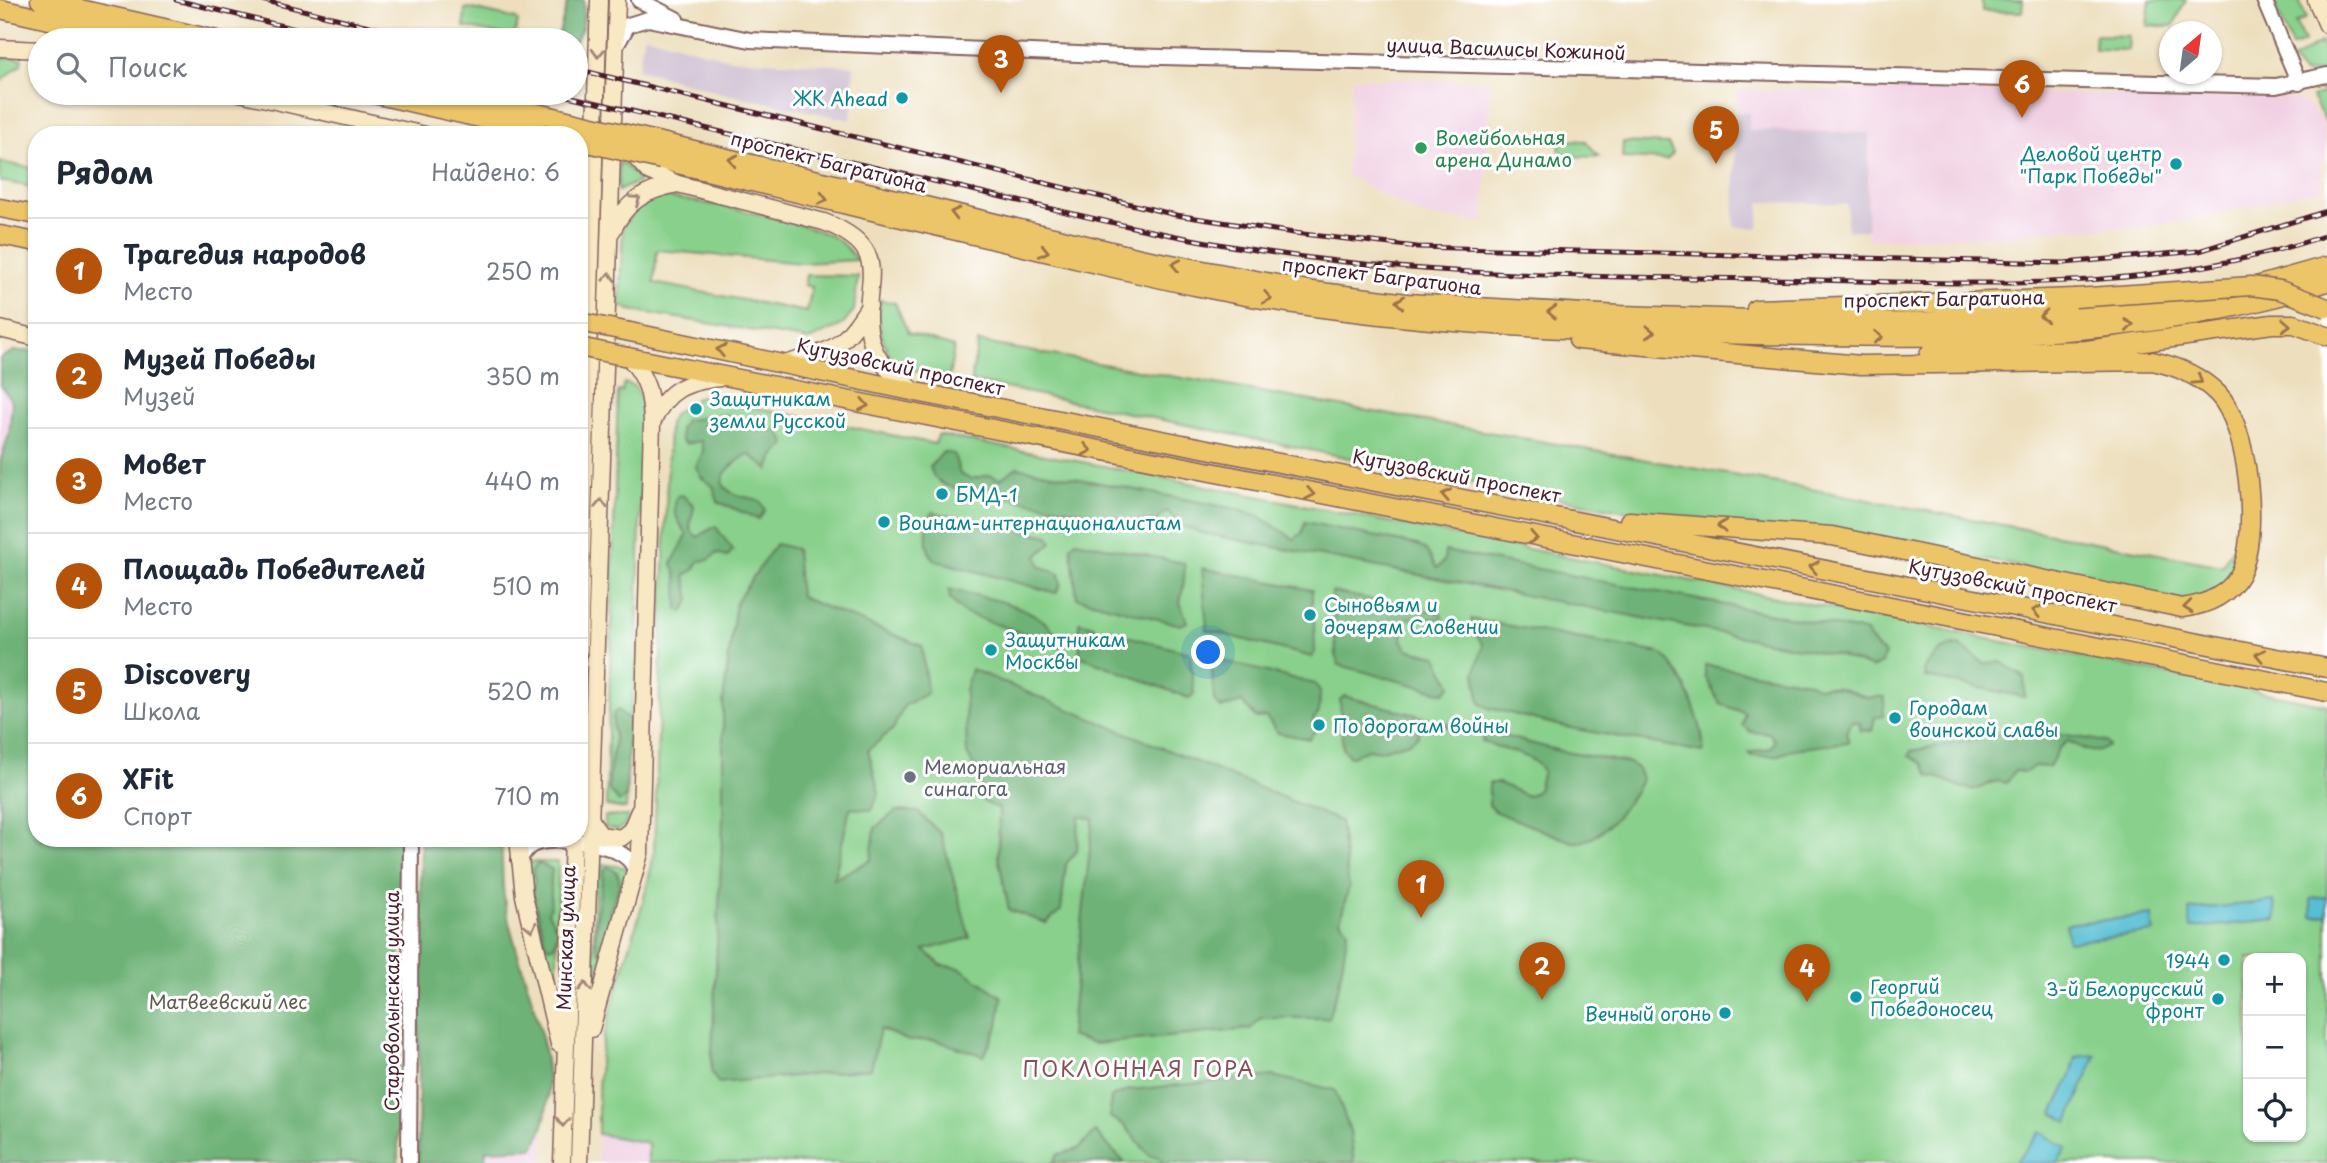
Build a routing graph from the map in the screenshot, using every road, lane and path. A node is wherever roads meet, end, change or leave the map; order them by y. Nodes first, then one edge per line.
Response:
1 (40, 0) edge
2 (599, 0) edge
3 (617, 0) edge
4 (639, 0) edge
5 (2264, 0) edge
6 (2316, 0) edge
7 (0, 9) edge
8 (2325, 21) edge
9 (85, 28) edge
10 (164, 28) edge
11 (695, 29) junction
12 (616, 47) junction
13 (0, 48) edge
14 (28, 49) edge
15 (2327, 75) edge
16 (2299, 83) junction
17 (293, 105) edge
18 (432, 105) edge
19 (483, 105) edge
20 (596, 106) junction
21 (614, 111) junction
22 (385, 126) edge
23 (543, 126) edge
24 (545, 126) edge
25 (588, 130) edge
26 (588, 135) edge
27 (588, 143) edge
28 (663, 151) junction
29 (678, 184) junction
30 (0, 208) edge
31 (28, 213) edge
32 (588, 219) edge
33 (593, 233) junction
34 (610, 234) junction
35 (0, 235) edge
36 (28, 240) edge
37 (2327, 266) edge
38 (2327, 282) edge
39 (869, 306) junction
40 (2327, 307) edge
41 (1620, 315) junction
42 (588, 324) edge
43 (1460, 325) junction
44 (0, 329) edge
45 (28, 336) edge
46 (2327, 336) edge
47 (588, 349) edge
48 (628, 357) junction
49 (1770, 358) junction
50 (788, 363) junction
51 (725, 378) junction
52 (588, 382) edge
53 (916, 391) junction
54 (652, 423) junction
55 (1566, 518) junction
56 (2327, 668) edge
57 (2327, 692) edge
58 (641, 798) junction
59 (590, 817) junction
60 (588, 821) edge
61 (588, 843) edge
62 (411, 847) edge
63 (518, 847) edge
64 (531, 847) edge
65 (578, 847) edge
66 (578, 847) edge
67 (519, 860) junction
68 (635, 875) junction
69 (582, 1080) junction
70 (564, 1081) junction
71 (409, 1163) edge
72 (562, 1163) edge
73 (579, 1163) edge

1 - 10 main road
2 -> 20 main road
3 - 12 main road, Минская улица
4 - 11 street
5 - 16 street
6 - 8 main road
7 - 9 main road
11 - 12 street
11 - 16 street, улица Василисы Кожиной
12 - 21 main road, Минская улица
13 - 14 main road
15 - 16 street, улица Василисы Кожиной
17 - 22 main road
18 - 23 main road, проспект Багратиона
19 - 24 main road, проспект Багратиона
20 - 25 main road
20 - 33 main road
21 - 29 main road
21 - 34 main road, Минская улица
26 - 28 main road, проспект Багратиона, bridge
27 - 28 main road, проспект Багратиона, bridge
41 -> 28 main road, проспект Багратиона
28 -> 43 main road, проспект Багратиона
34 -> 29 main road
29 - 39 main road
30 - 31 main road
32 - 33 main road
33 - 52 main road
59 -> 34 main road, Минская улица
35 - 36 main road
37 -> 41 main road, проспект Багратиона
43 -> 38 main road, проспект Багратиона
39 - 50 main road
39 - 53 main road
40 - 41 main road, bridge
50 -> 42 main road, Кутузовский проспект, bridge
43 - 49 main road
44 - 45 main road
49 -> 46 main road
47 - 48 main road, bridge
48 - 51 main road
48 - 54 main road
49 -> 55 main road
50 - 53 main road, Кутузовский проспект
51 - 54 main road
51 -> 57 main road
55 -> 53 main road, Кутузовский проспект
54 - 58 main road
56 -> 55 main road, Кутузовский проспект
58 - 59 main road
58 - 68 main road
59 - 60 main road, Минская улица
61 - 68 street
62 - 71 street, Староволынская улица
63 - 67 main road
64 - 67 street
69 -> 65 main road, Минская улица
66 - 70 main road, Минская улица
67 -> 70 main road
68 - 69 main road
69 - 73 main road, Минская улица
70 -> 72 main road, Минская улица

